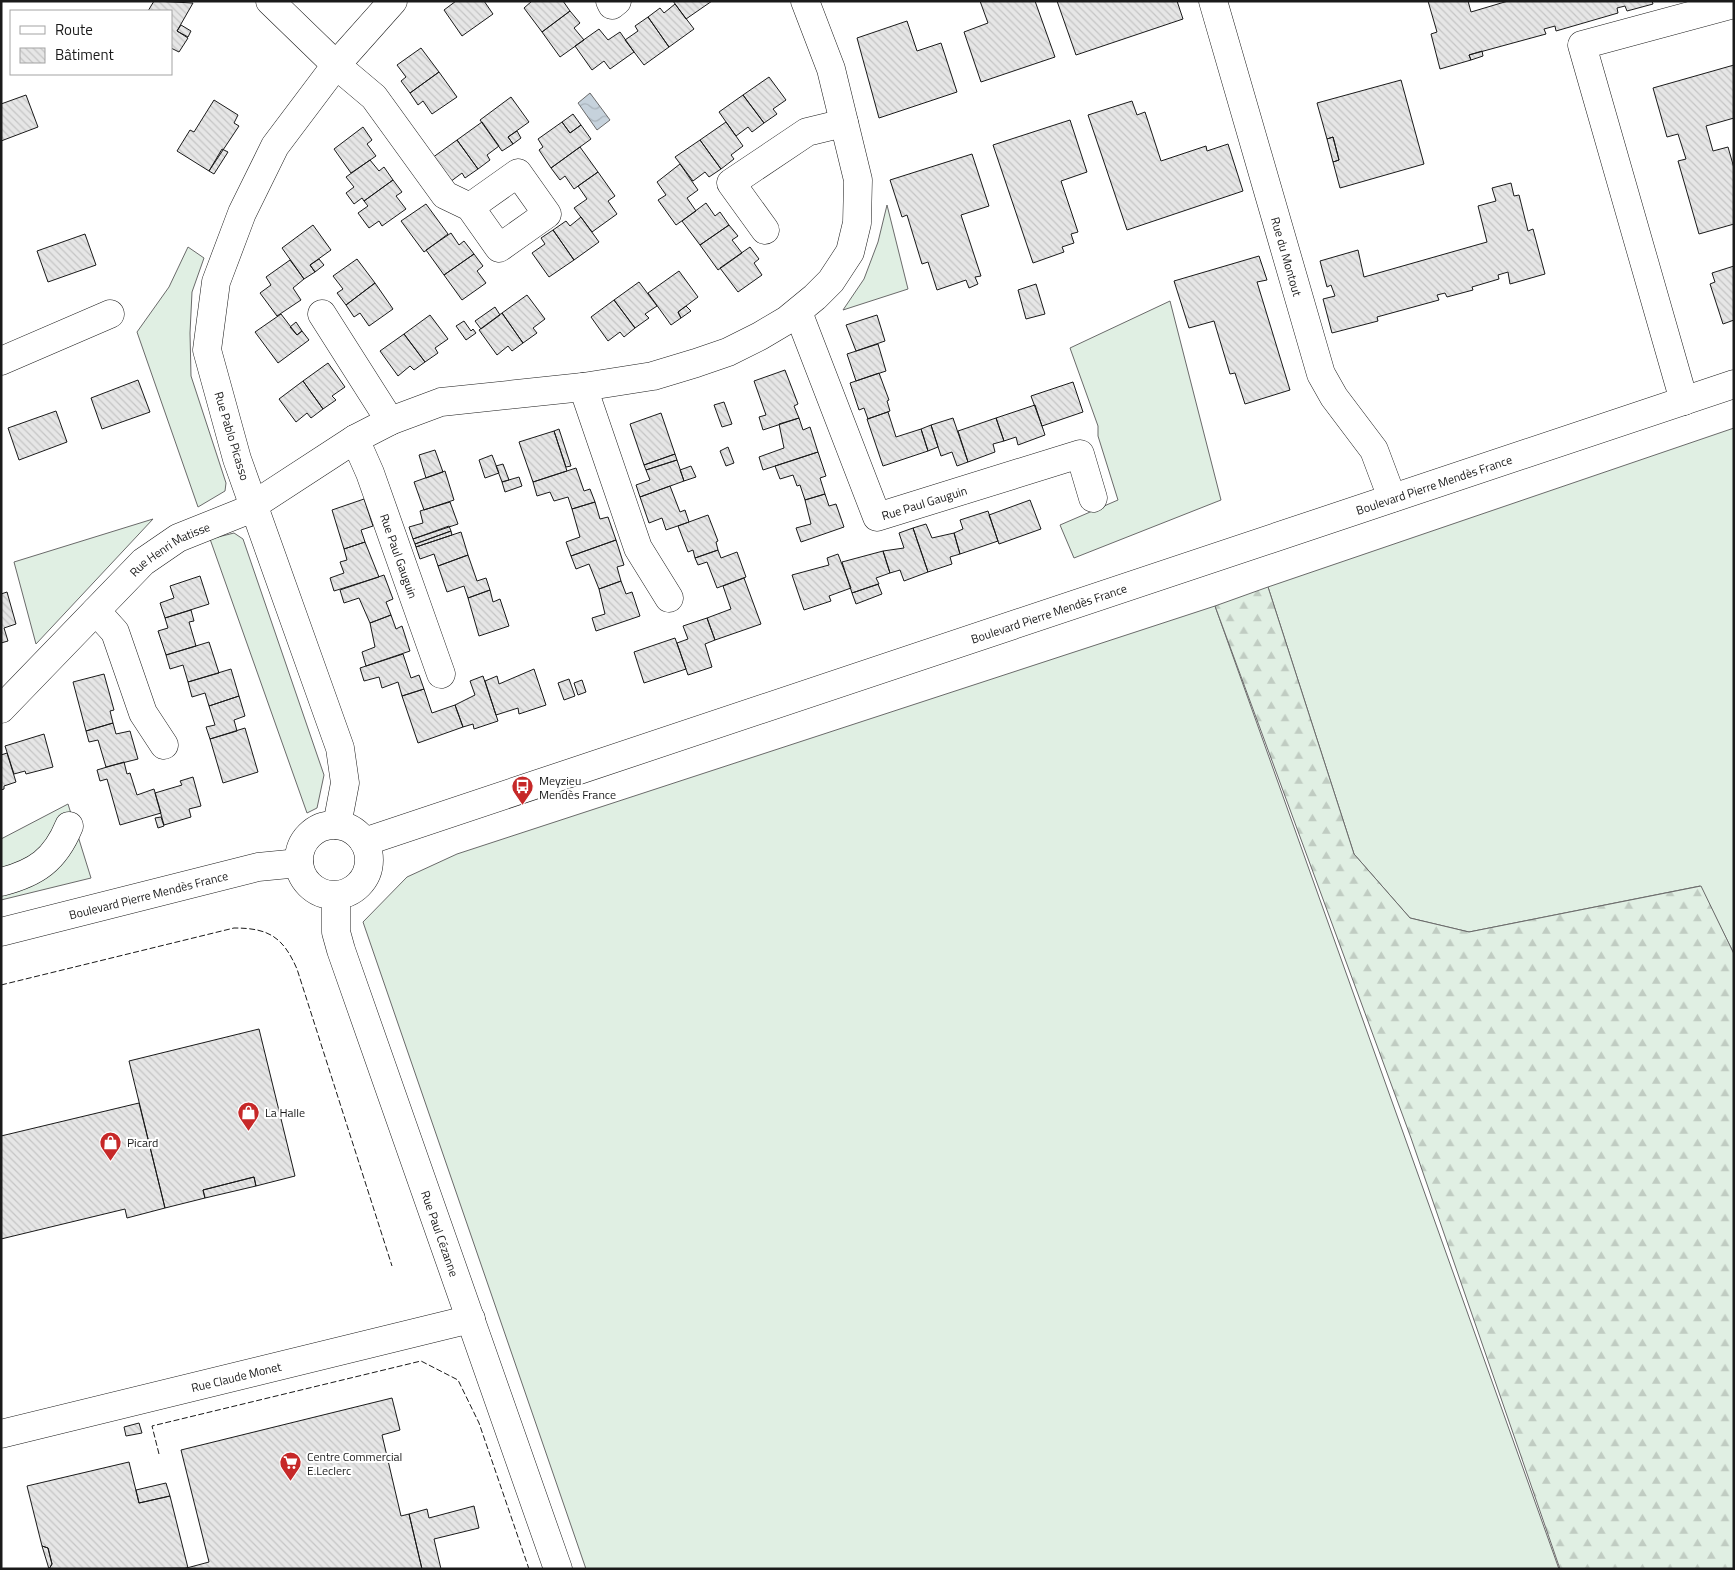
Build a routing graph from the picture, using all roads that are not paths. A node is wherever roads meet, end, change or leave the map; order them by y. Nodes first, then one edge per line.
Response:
1 (270, 1) edge
2 (393, 1) edge
3 (610, 1) edge
4 (617, 1) edge
5 (804, 1) edge
6 (1213, 1) edge
7 (1734, 4) edge
8 (336, 64) junction
9 (844, 123) junction
10 (470, 207) dead end
11 (765, 230) dead end
12 (798, 312) junction
13 (110, 314) dead end
14 (322, 314) dead end
15 (1, 361) edge
16 (1734, 384) edge
17 (583, 387) junction
18 (1684, 401) junction
19 (390, 421) junction
20 (355, 439) junction
21 (1093, 498) dead end
22 (1392, 498) junction
23 (255, 505) junction
24 (669, 598) dead end
25 (96, 611) junction
26 (441, 674) dead end
27 (1, 708) edge
28 (164, 745) dead end
29 (337, 825) junction
30 (69, 826) dead end
31 (364, 842) junction
32 (299, 863) junction
33 (1, 882) edge
34 (336, 896) junction
35 (1, 932) edge
36 (471, 1319) junction
37 (1, 1434) edge
38 (558, 1569) edge

1 - 8 street
2 - 8 street, Rue Pablo Picasso
3 - 4 street
5 - 9 street
6 - 22 street, Rue du Montout
7 - 18 street
8 - 10 street
8 - 23 street, Rue Pablo Picasso
9 - 11 street
9 - 12 street
12 - 17 street
12 - 21 street, Rue Paul Gauguin
13 - 15 street
14 - 19 street
16 - 18 street, Boulevard Pierre Mendès France
17 - 19 street
17 - 24 street
18 - 22 street, Boulevard Pierre Mendès France
19 - 20 street
20 - 23 street
20 - 26 street, Rue Paul Gauguin
22 - 31 street, Boulevard Pierre Mendès France
23 - 25 street, Rue Henri Matisse
23 - 29 street, Rue Pablo Picasso
25 - 27 street, Rue Henri Matisse
25 - 28 street
29 - 31 street
29 - 32 street
30 - 33 street
31 - 34 street
32 - 34 street
32 - 35 street, Boulevard Pierre Mendès France
34 - 36 street, Rue Paul Cézanne
36 - 37 street, Rue Claude Monet
36 - 38 street, Rue Paul Cézanne

